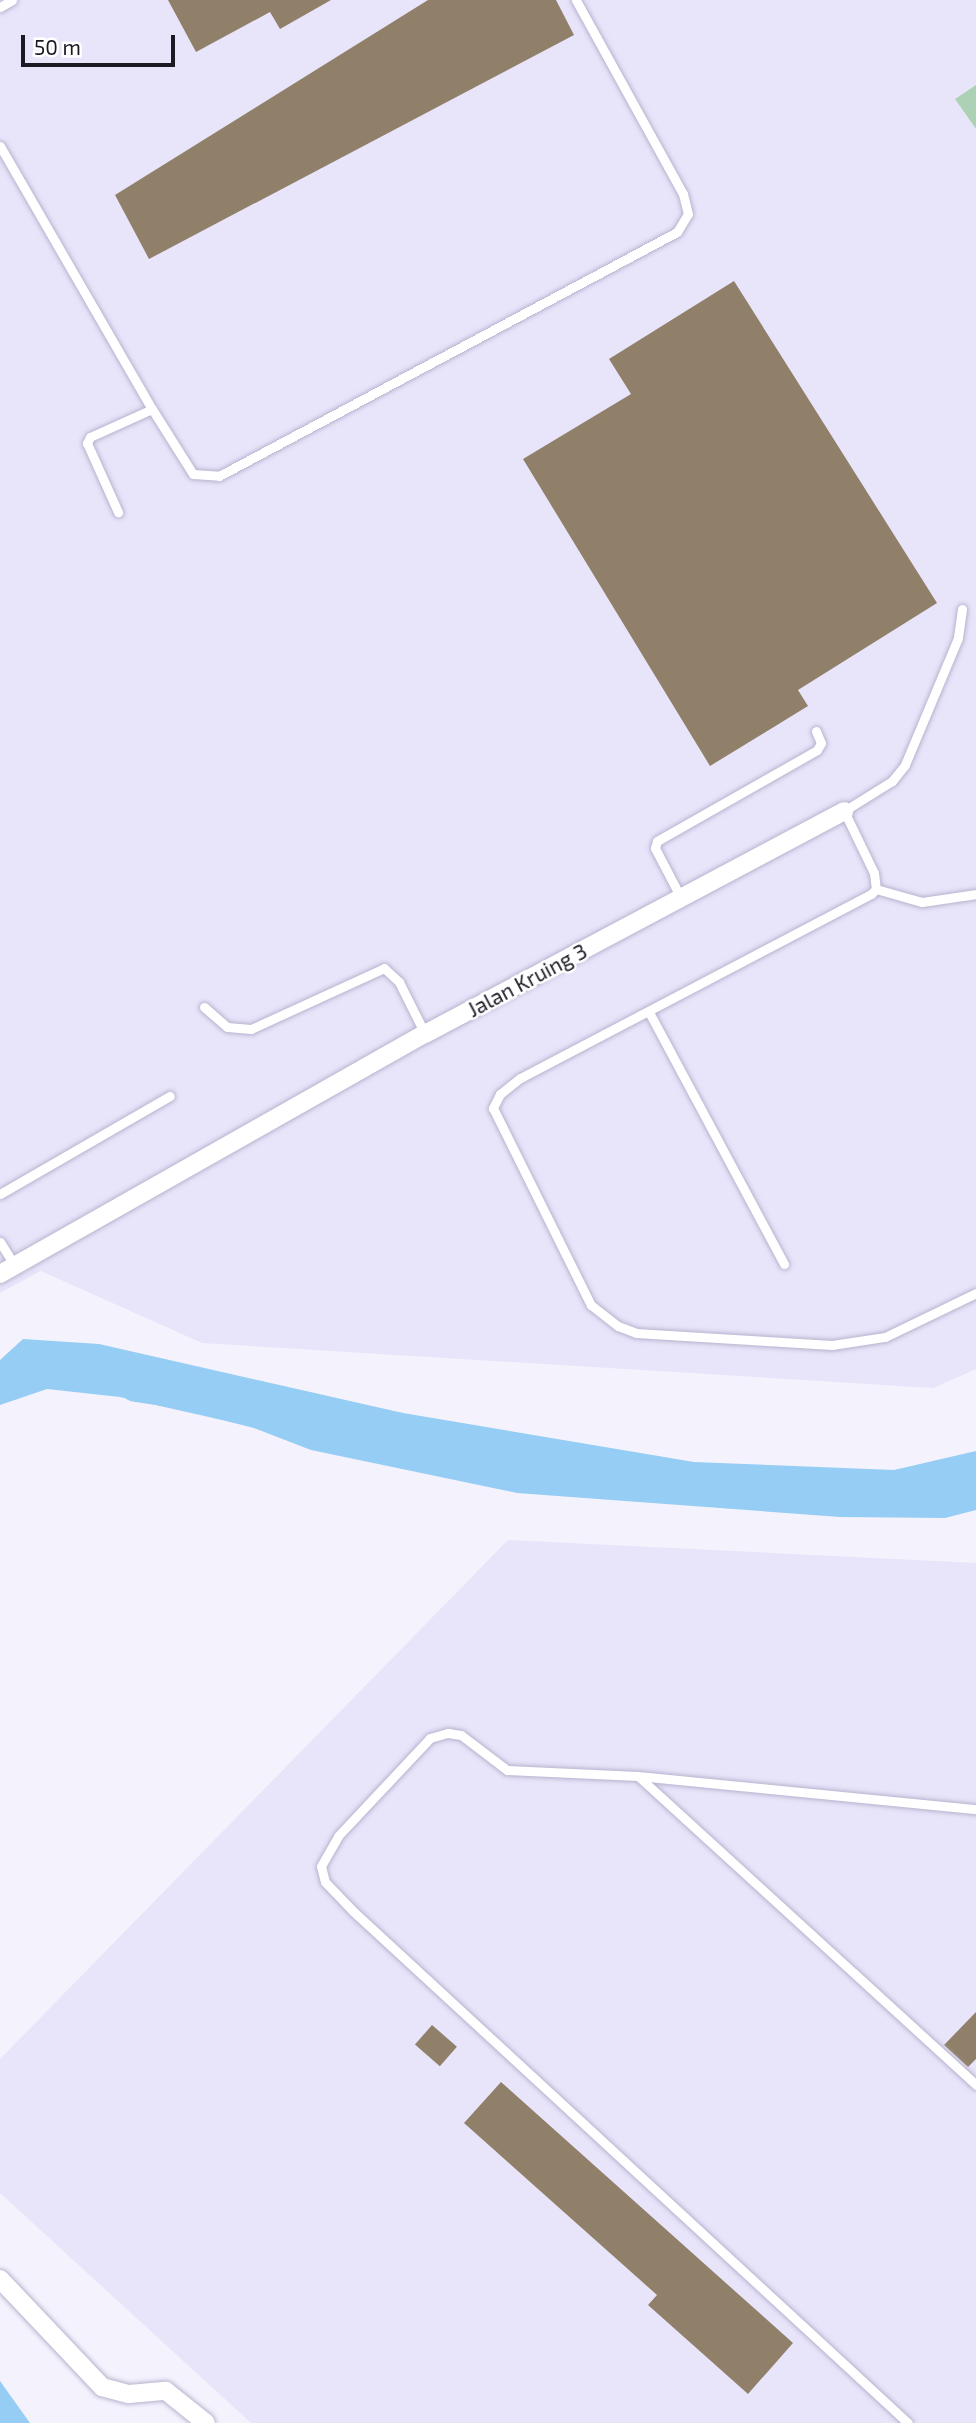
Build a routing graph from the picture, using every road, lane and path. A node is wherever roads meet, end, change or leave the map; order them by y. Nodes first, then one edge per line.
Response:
1 (12, 0) edge
2 (576, 0) edge
3 (0, 7) edge
4 (0, 146) edge
5 (152, 409) junction
6 (118, 512) dead end
7 (962, 609) dead end
8 (816, 731) dead end
9 (844, 811) junction
10 (876, 889) junction
11 (976, 894) edge
12 (681, 898) junction
13 (204, 1007) dead end
14 (649, 1012) junction
15 (425, 1034) junction
16 (170, 1096) dead end
17 (0, 1194) edge
18 (0, 1242) edge
19 (784, 1264) dead end
20 (8, 1270) edge
21 (976, 1293) edge
22 (638, 1776) junction
23 (976, 1809) edge
24 (976, 2085) edge
25 (0, 2279) edge
26 (206, 2423) edge
27 (908, 2423) edge

1 - 3 lane
2 - 5 lane
4 - 5 lane
5 - 6 lane
7 - 9 lane, Jalan Kruing 3
8 - 12 lane
9 - 10 lane
9 - 12 street, Jalan Kruing 3
10 - 11 lane
10 - 14 lane
12 - 15 street, Jalan Kruing 3
13 - 15 lane
14 - 19 lane
14 - 21 lane
15 - 20 street, Jalan Kruing 3
16 - 17 lane
18 - 20 lane
22 - 23 lane
22 - 24 lane
22 - 27 lane
25 - 26 street

